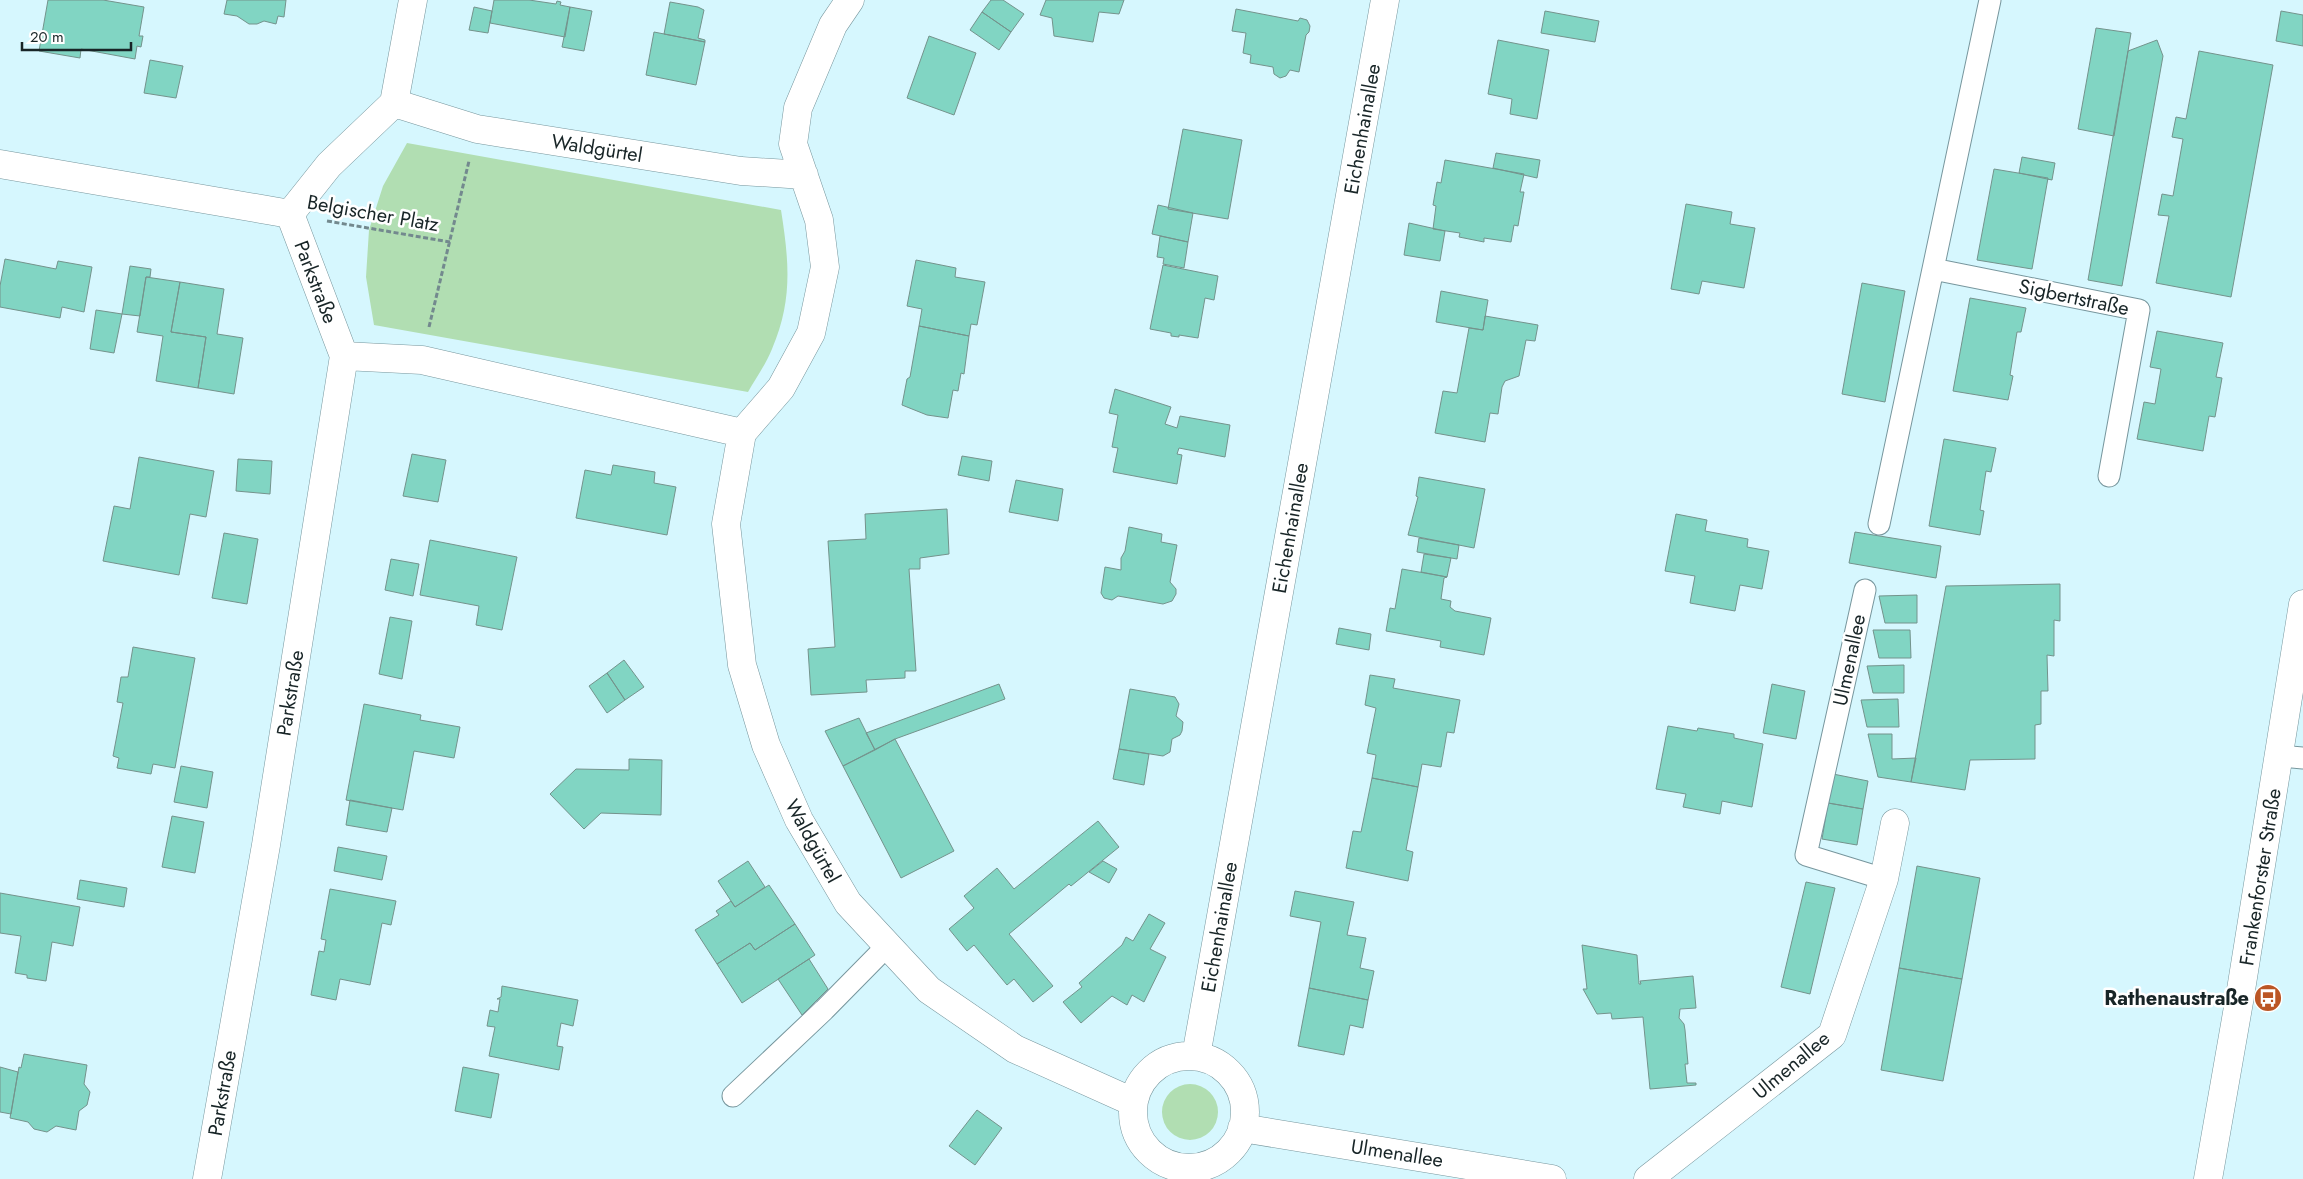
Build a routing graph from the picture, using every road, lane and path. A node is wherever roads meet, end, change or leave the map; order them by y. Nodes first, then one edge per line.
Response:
1 (413, 0) edge
2 (850, 0) edge
3 (1385, 0) edge
4 (1990, 0) edge
5 (394, 103) junction
6 (477, 128) junction
7 (0, 164) edge
8 (804, 175) junction
9 (290, 214) junction
10 (450, 242) junction
11 (1933, 269) junction
12 (344, 356) junction
13 (422, 360) junction
14 (742, 434) junction
15 (2109, 476) dead end
16 (1879, 524) dead end
17 (1865, 590) dead end
18 (2303, 604) edge
19 (2291, 757) edge
20 (1895, 823) dead end
21 (1884, 879) junction
22 (888, 945) junction
23 (1196, 1056) junction
24 (733, 1096) dead end
25 (1133, 1102) junction
26 (1242, 1128) junction
27 (1168, 1172) edge
28 (207, 1179) edge
29 (1552, 1179) edge
30 (1648, 1179) edge
31 (2208, 1179) edge

1 - 5 street
2 - 8 street
3 - 23 street, Eichenhainallee
4 - 11 lane
5 - 6 street, Waldgürtel
5 - 9 street, Parkstraße
6 - 8 street, Waldgürtel
6 - 10 path, Belgischer Platz
7 - 9 street, Parkstraße
8 - 14 street
9 - 10 path, Belgischer Platz
9 - 12 street, Parkstraße
10 - 13 path, Belgischer Platz
11 - 15 lane, Sigbertstraße
11 - 16 lane
12 - 13 street
12 - 28 street, Parkstraße
13 - 14 street
14 - 22 street, Waldgürtel
17 - 21 lane, Ulmenallee
18 - 19 street, Frankenforster Straße
19 - 31 street, Frankenforster Straße
20 - 21 street, Ulmenallee
21 - 30 street, Ulmenallee
22 - 24 lane
22 - 25 street, Waldgürtel
23 - 25 street
23 - 26 street
25 - 27 street
26 - 27 street
26 - 29 street, Ulmenallee

